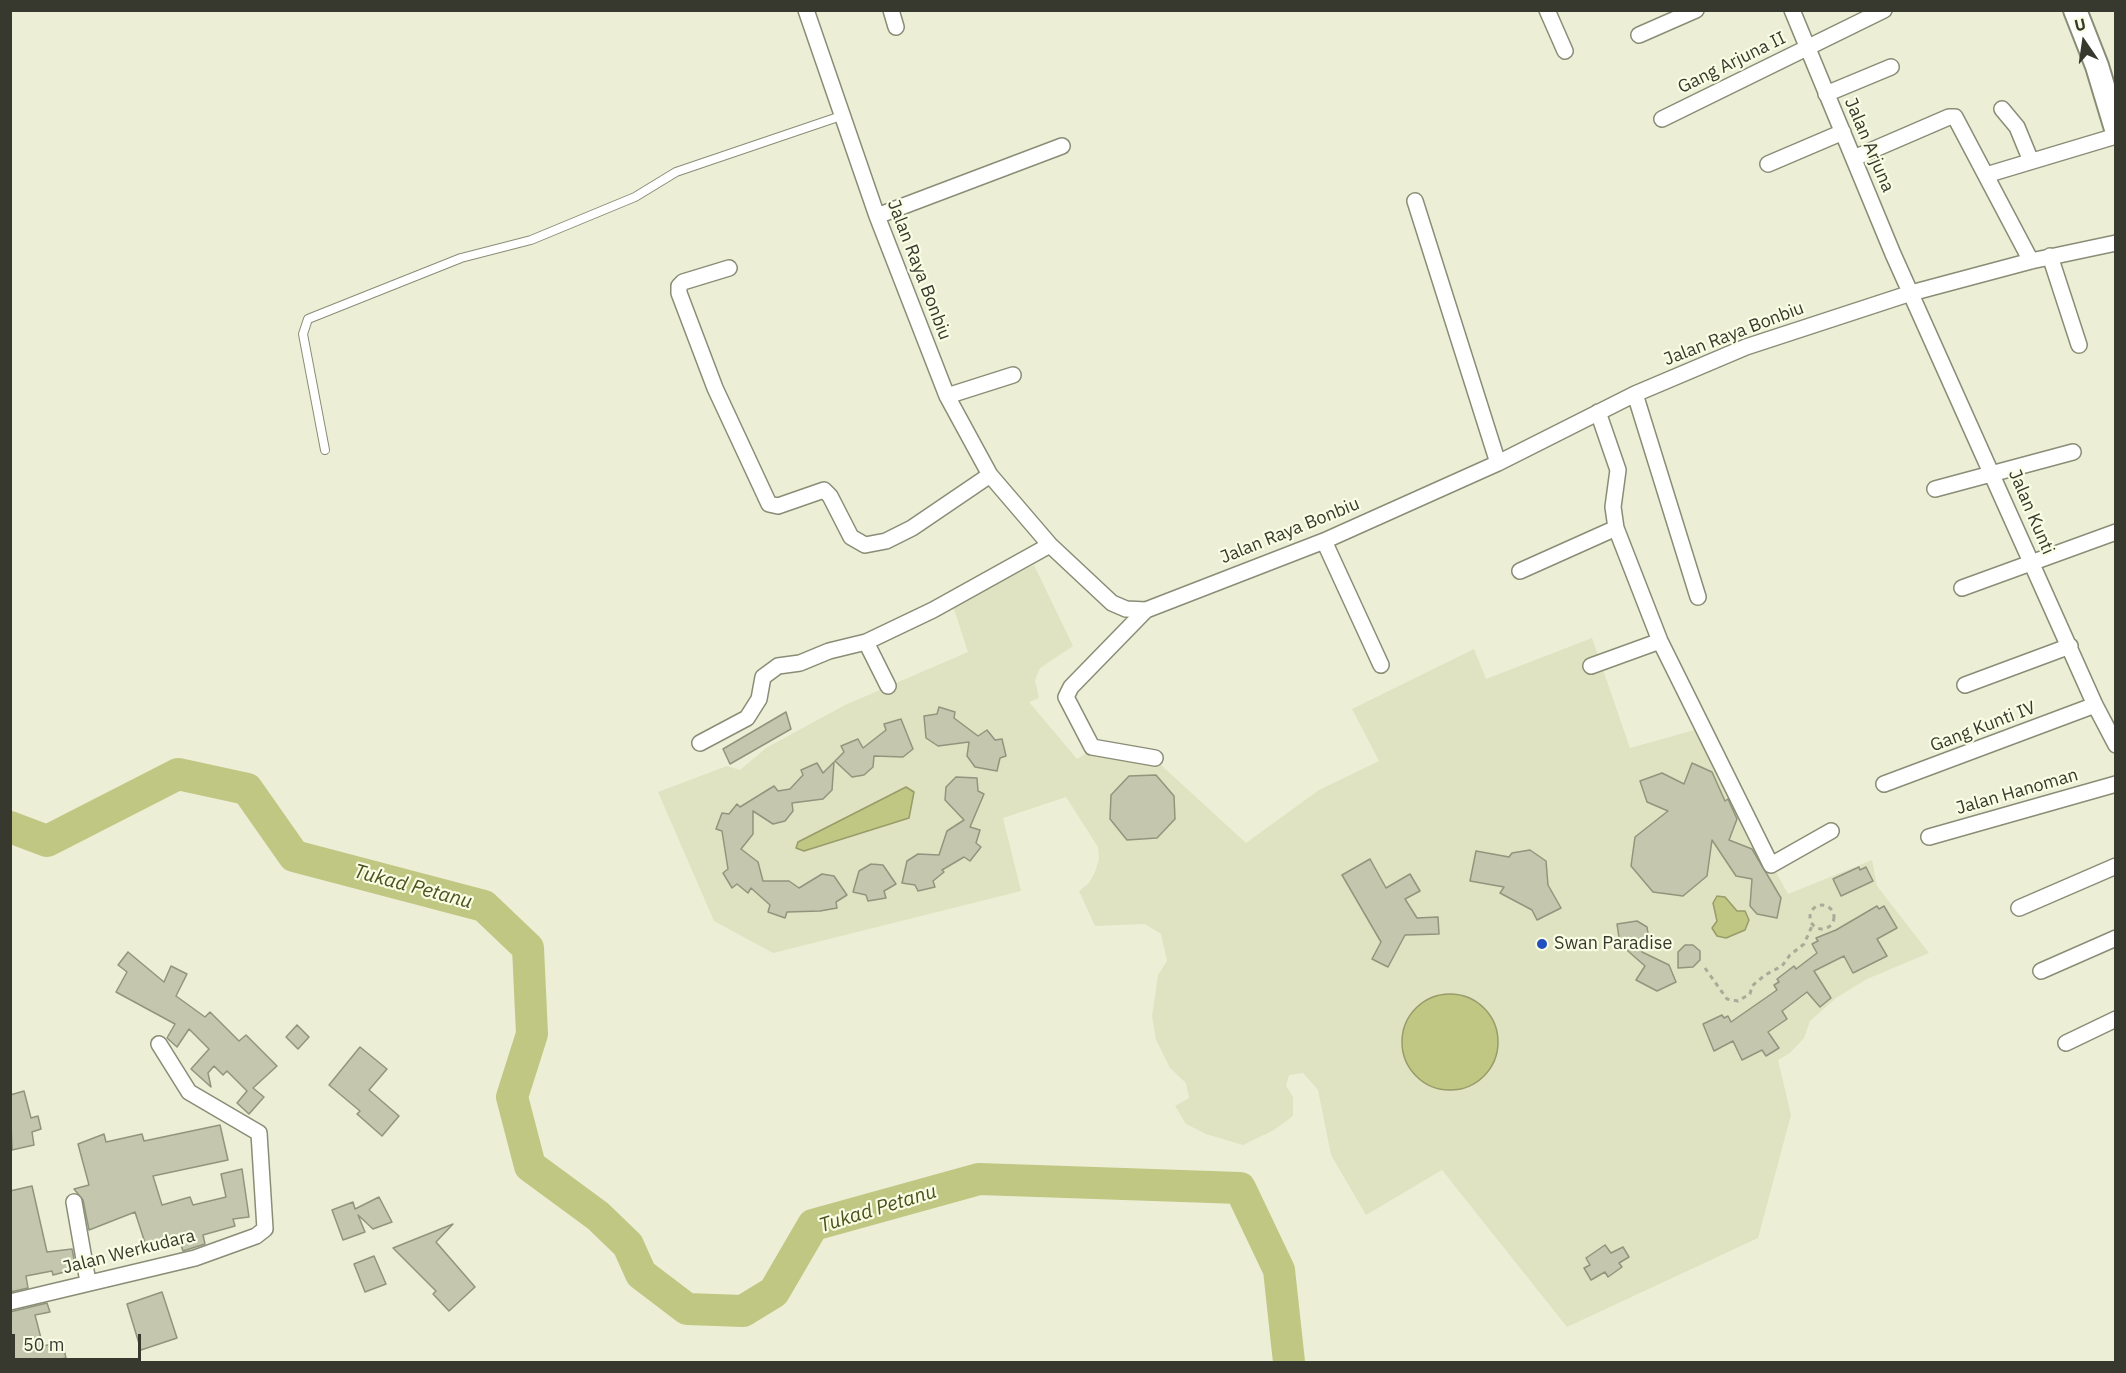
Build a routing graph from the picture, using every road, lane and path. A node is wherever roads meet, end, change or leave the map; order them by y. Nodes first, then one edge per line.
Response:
1 (806, 10) edge
2 (891, 10) edge
3 (1547, 10) edge
4 (1696, 10) edge
5 (1792, 10) edge
6 (1884, 10) edge
7 (2075, 10) edge
8 (896, 27) dead end
9 (1639, 35) dead end
10 (1807, 47) junction
11 (1565, 51) dead end
12 (1891, 67) dead end
13 (1826, 94) junction
14 (2002, 109) dead end
15 (841, 116) junction
16 (1662, 119) dead end
17 (2115, 129) edge
18 (1843, 132) junction
19 (2115, 136) edge
20 (1062, 146) dead end
21 (1854, 158) junction
22 (2031, 161) junction
23 (1768, 164) dead end
24 (1986, 175) junction
25 (1415, 201) dead end
26 (877, 216) junction
27 (2115, 243) edge
28 (2050, 256) junction
29 (2031, 261) junction
30 (729, 268) dead end
31 (1911, 293) junction
32 (2079, 345) dead end
33 (1013, 375) dead end
34 (1635, 394) junction
35 (947, 396) junction
36 (1598, 412) junction
37 (325, 450) dead end
38 (2073, 452) dead end
39 (1498, 463) junction
40 (1994, 474) junction
41 (990, 475) junction
42 (1935, 489) dead end
43 (1616, 528) junction
44 (2115, 532) edge
45 (1324, 541) junction
46 (1050, 544) junction
47 (2031, 562) junction
48 (1520, 572) dead end
49 (1962, 588) dead end
50 (1698, 597) dead end
51 (1146, 610) junction
52 (1660, 641) junction
53 (866, 642) junction
54 (2070, 646) junction
55 (1381, 665) dead end
56 (1591, 666) dead end
57 (1965, 685) dead end
58 (888, 686) dead end
59 (2095, 705) junction
60 (700, 743) dead end
61 (2115, 745) edge
62 (1155, 758) dead end
63 (1884, 784) dead end
64 (2115, 784) edge
65 (1831, 831) dead end
66 (1929, 837) dead end
67 (2115, 866) edge
68 (2019, 908) dead end
69 (1812, 926) junction
70 (2115, 938) edge
71 (1705, 968) dead end
72 (2042, 971) dead end
73 (2115, 1019) edge
74 (2066, 1043) dead end
75 (159, 1044) dead end
76 (74, 1202) dead end
77 (88, 1282) junction
78 (10, 1302) edge

1 - 15 street, Jalan Raya Bonbiu
2 - 8 street
3 - 11 street
4 - 9 street
5 - 10 street, Jalan Arjuna
6 - 10 street, Gang Arjuna II
7 - 17 street
10 - 13 street, Jalan Arjuna
10 - 16 street, Gang Arjuna II
12 - 13 street
13 - 18 street, Jalan Arjuna
14 - 22 street
15 - 26 street, Jalan Raya Bonbiu
15 - 37 lane
18 - 21 street, Jalan Arjuna
18 - 23 street
19 - 22 street
20 - 26 street
21 - 24 street
21 - 31 street, Jalan Arjuna
22 - 24 street
24 - 29 street
25 - 39 street
26 - 35 street, Jalan Raya Bonbiu
27 - 28 street, Jalan Raya Bonbiu
28 - 29 street, Jalan Raya Bonbiu
28 - 32 street
29 - 31 street, Jalan Raya Bonbiu
30 - 41 street
31 - 34 street, Jalan Raya Bonbiu
31 - 40 street, Jalan Kunti
33 - 35 street
34 - 36 street, Jalan Raya Bonbiu
34 - 50 street
35 - 41 street, Jalan Raya Bonbiu
36 - 39 street, Jalan Raya Bonbiu
36 - 43 street
38 - 40 street
39 - 45 street, Jalan Raya Bonbiu
40 - 42 street
40 - 47 street, Jalan Kunti
41 - 46 street, Jalan Raya Bonbiu
43 - 48 street
43 - 52 street
44 - 47 street
45 - 51 street, Jalan Raya Bonbiu
45 - 55 street
46 - 51 street, Jalan Raya Bonbiu
46 - 53 street
47 - 49 street
47 - 54 street, Jalan Kunti
51 - 62 street
52 - 56 street
52 - 65 street
53 - 58 street
53 - 60 street
54 - 57 street
54 - 59 street, Jalan Kunti
59 - 61 street, Jalan Kunti
59 - 63 street, Gang Kunti IV
64 - 66 street, Jalan Hanoman
67 - 68 street
69 - 69 path
69 - 71 path
70 - 72 street
73 - 74 street
75 - 77 street, Jalan Werkudara
76 - 77 street
77 - 78 street, Jalan Werkudara

